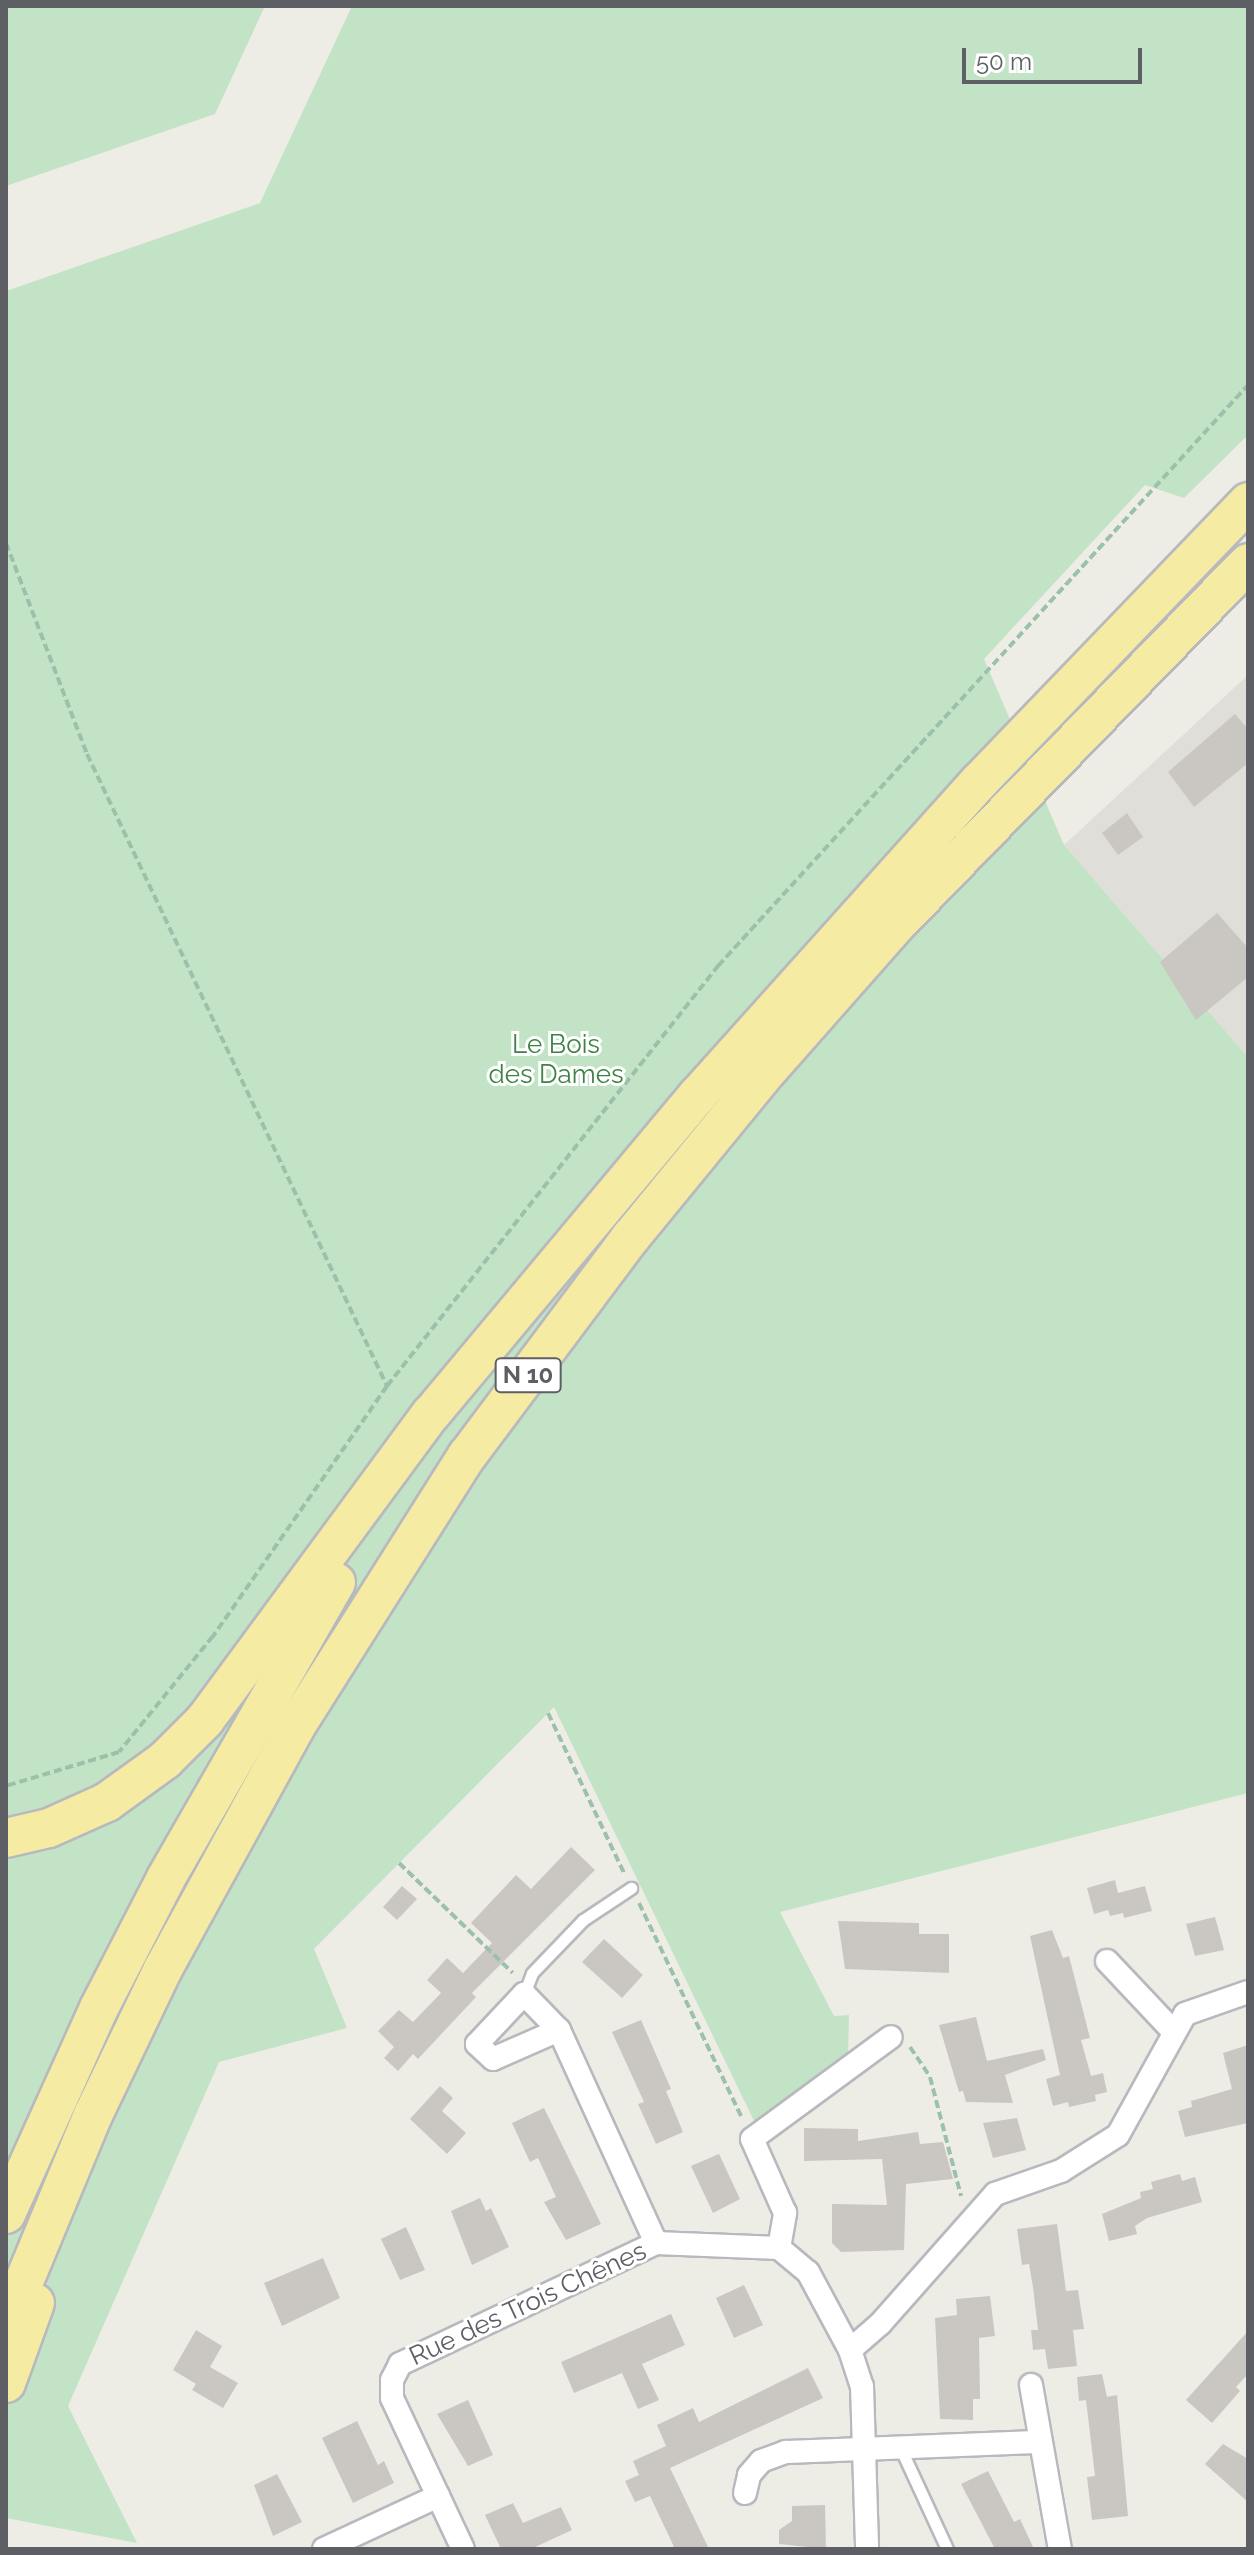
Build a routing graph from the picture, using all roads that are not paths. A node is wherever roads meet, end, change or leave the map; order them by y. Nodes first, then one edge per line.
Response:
1 (1248, 502) edge
2 (1248, 563) edge
3 (543, 1284) junction
4 (296, 1726) junction
5 (6, 1838) edge
6 (631, 1888) road end
7 (1107, 1961) dead end
8 (525, 1990) junction
9 (1248, 1992) edge
10 (559, 2030) junction
11 (1172, 2030) junction
12 (891, 2037) road end
13 (6, 2214) edge
14 (656, 2243) junction
15 (779, 2248) junction
16 (6, 2325) edge
17 (850, 2350) junction
18 (6, 2383) edge
19 (1031, 2385) dead end
20 (1037, 2442) junction
21 (899, 2444) junction
22 (865, 2452) junction
23 (745, 2493) dead end
24 (438, 2496) junction
25 (324, 2549) edge
26 (463, 2549) edge
27 (867, 2549) edge
28 (947, 2549) edge
29 (1060, 2549) edge

1 - 3 highway, N 10
2 - 4 highway, N 10
3 - 5 highway
3 - 13 highway, N 10
4 - 16 highway, N 10
4 - 18 highway
6 - 8 lane
7 - 11 street
8 - 10 street
8 - 10 street
9 - 11 street
10 - 14 street
11 - 17 street
12 - 15 street
14 - 15 street, Rue des Trois Chênes
14 - 24 street, Rue des Trois Chênes
15 - 17 street
17 - 22 street
19 - 20 street
20 - 21 street
20 - 29 street
21 - 22 street
21 - 28 lane
22 - 23 street
22 - 27 street
24 - 25 street
24 - 26 street, Rue des Trois Chênes

